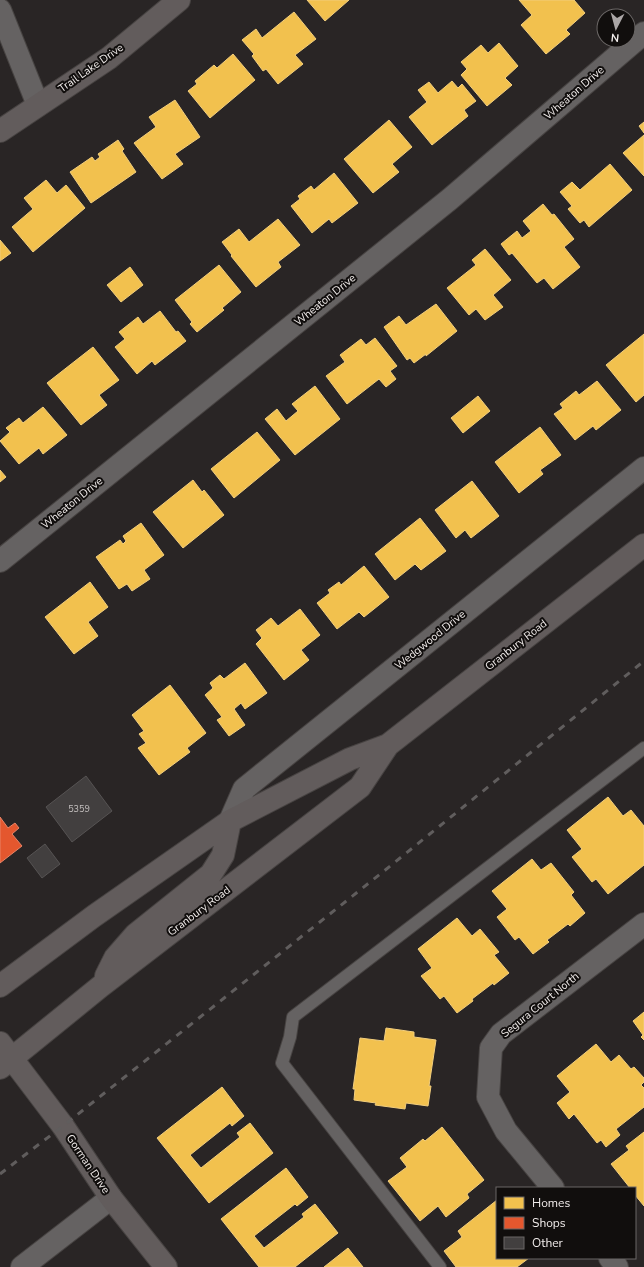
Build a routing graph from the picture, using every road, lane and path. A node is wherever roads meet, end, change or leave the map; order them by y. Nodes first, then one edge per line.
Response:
1 (179, 0) edge
2 (0, 10) edge
3 (644, 33) edge
4 (38, 105) junction
5 (0, 131) edge
6 (644, 468) edge
7 (644, 545) edge
8 (0, 561) edge
9 (388, 745) junction
10 (644, 748) edge
11 (230, 821) junction
12 (644, 924) edge
13 (0, 986) edge
14 (101, 986) junction
15 (4, 1057) edge
16 (552, 1187) edge
17 (111, 1198) junction
18 (611, 1259) edge
19 (22, 1267) edge
20 (166, 1267) edge
21 (440, 1267) edge
22 (617, 1267) edge

1 - 4 main road, Trail Lake Drive
2 - 4 street
3 - 8 street, Wheaton Drive
4 - 5 main road, Trail Lake Drive
6 - 11 street, Wedgwood Drive
7 - 9 main road, Granbury Road
9 - 11 main road, Granbury Road
9 - 14 main road, Granbury Road
10 - 21 lane
11 - 13 main road, Granbury Road
11 - 14 main road
12 - 16 street, Segura Court North
14 - 15 main road, Granbury Road
15 - 17 main road, Gorman Drive
17 - 19 street
17 - 20 main road, Gorman Drive
18 - 22 street

